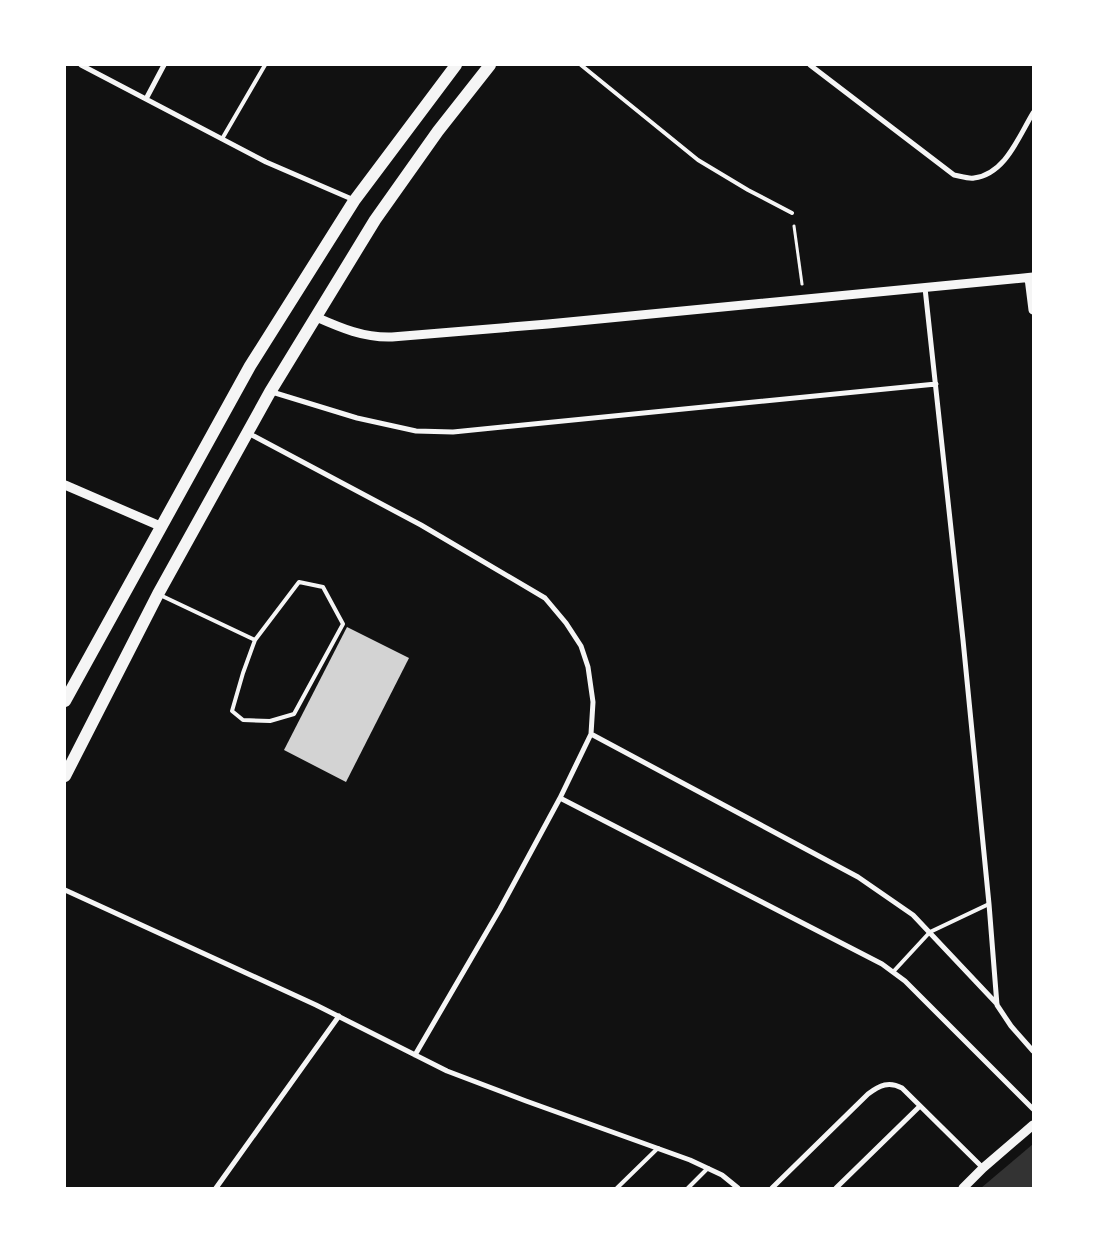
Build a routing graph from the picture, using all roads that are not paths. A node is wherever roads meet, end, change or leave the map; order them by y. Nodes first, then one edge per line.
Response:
1 (81, 65) edge
2 (98, 65) edge
3 (164, 65) edge
4 (265, 65) edge
5 (456, 65) edge
6 (490, 65) edge
7 (581, 65) edge
8 (810, 65) edge
9 (94, 72) junction
10 (146, 99) junction
11 (1033, 114) edge
12 (222, 139) junction
13 (354, 201) junction
14 (792, 213) road end
15 (1031, 278) edge
16 (925, 288) junction
17 (1033, 310) edge
18 (316, 318) junction
19 (936, 384) junction
20 (270, 392) junction
21 (247, 433) junction
22 (65, 485) edge
23 (160, 526) junction
24 (158, 594) junction
25 (255, 640) junction
26 (65, 702) edge
27 (591, 734) junction
28 (65, 776) edge
29 (560, 798) junction
30 (65, 890) edge
31 (989, 904) junction
32 (930, 932) junction
33 (893, 972) junction
34 (997, 1005) junction
35 (339, 1016) junction
36 (1033, 1051) edge
37 (415, 1055) junction
38 (920, 1106) junction
39 (1033, 1109) edge
40 (1033, 1125) edge
41 (658, 1148) junction
42 (708, 1168) junction
43 (983, 1168) junction
44 (216, 1188) edge
45 (617, 1188) edge
46 (688, 1188) edge
47 (738, 1188) edge
48 (772, 1188) edge
49 (836, 1188) edge
50 (963, 1188) edge

1 - 9 street
2 - 9 street
3 - 10 street
4 - 12 lane
5 - 13 main road
6 - 18 main road
7 - 14 lane
8 - 11 street
9 - 10 street
10 - 12 street
12 - 13 street
13 - 23 main road
15 - 16 street
15 - 17 street
16 - 18 street
16 - 19 street
18 - 20 main road
19 - 20 street
19 - 31 street
20 - 21 main road
21 - 24 main road
21 - 27 street
22 - 23 street
23 - 26 main road
24 - 25 lane
24 - 28 main road
25 - 25 lane
27 - 29 street
27 - 32 street
29 - 33 street
29 - 37 street
30 - 35 street
31 - 32 lane
31 - 34 street
32 - 33 lane
32 - 34 street
33 - 39 street
34 - 36 street
35 - 37 street
35 - 44 street
37 - 41 street
38 - 43 street
38 - 48 street
38 - 49 street
40 - 43 street
41 - 42 street
41 - 45 lane
42 - 46 lane
42 - 47 street
43 - 50 street

